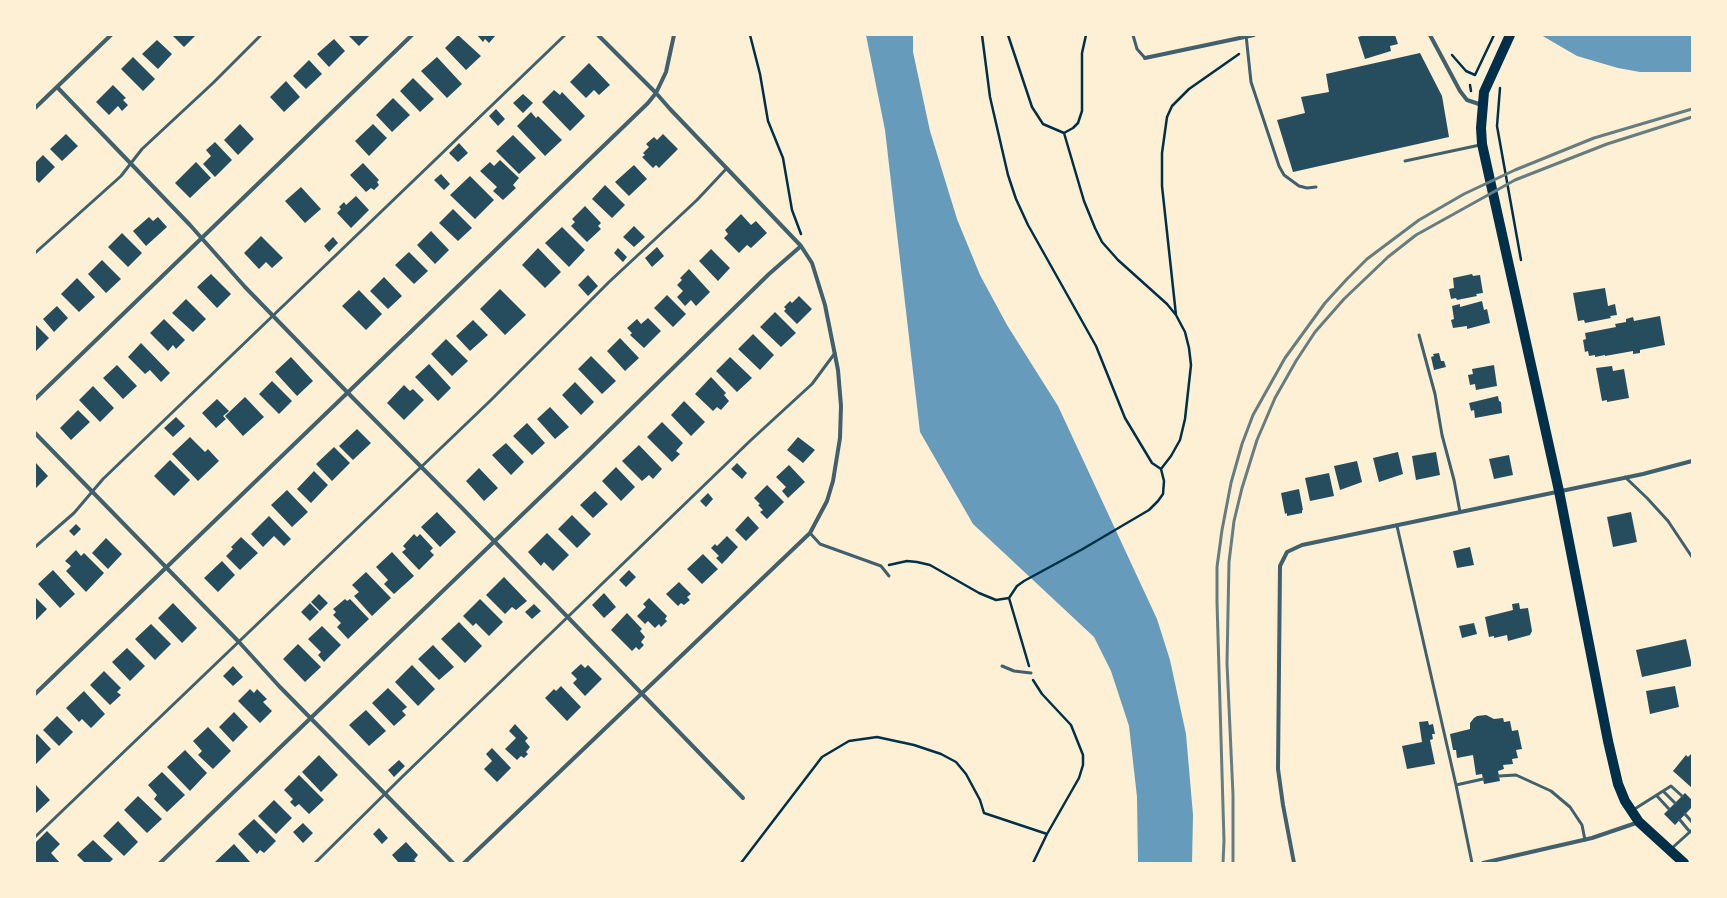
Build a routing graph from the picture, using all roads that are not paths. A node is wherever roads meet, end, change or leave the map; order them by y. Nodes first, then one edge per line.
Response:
1 (111, 35) edge
2 (261, 35) edge
3 (412, 35) edge
4 (565, 35) edge
5 (598, 35) edge
6 (674, 35) edge
7 (1133, 35) edge
8 (1254, 35) edge
9 (1430, 35) edge
10 (1510, 35) edge
11 (1246, 36) edge
12 (1145, 58) joint
13 (57, 87) junction
14 (656, 93) junction
15 (1482, 106) junction
16 (35, 108) edge
17 (1483, 148) junction
18 (1405, 161) dead end
19 (130, 164) junction
20 (727, 168) junction
21 (1316, 187) dead end
22 (202, 239) junction
23 (801, 246) junction
24 (35, 253) edge
25 (274, 316) junction
26 (1419, 335) dead end
27 (836, 353) junction
28 (348, 393) junction
29 (35, 399) edge
30 (35, 433) edge
31 (1692, 461) edge
32 (421, 467) junction
33 (1625, 477) junction
34 (1559, 491) junction
35 (92, 492) junction
36 (1460, 512) junction
37 (1397, 526) junction
38 (810, 533) junction
39 (494, 542) junction
40 (35, 547) edge
41 (1692, 557) edge
42 (166, 568) junction
43 (889, 576) dead end
44 (567, 619) junction
45 (239, 642) junction
46 (1002, 666) dead end
47 (1032, 673) road end
48 (640, 693) junction
49 (35, 694) edge
50 (311, 719) junction
51 (1499, 776) dead end
52 (1483, 779) dead end
53 (1456, 785) junction
54 (1664, 792) junction
55 (385, 794) junction
56 (1657, 796) junction
57 (1682, 796) dead end
58 (742, 798) dead end
59 (1674, 803) dead end
60 (1669, 809) dead end
61 (1632, 811) junction
62 (1685, 814) dead end
63 (1680, 820) dead end
64 (1639, 822) junction
65 (1692, 822) edge
66 (1691, 831) edge
67 (35, 837) edge
68 (1585, 840) junction
69 (1670, 850) junction
70 (160, 863) edge
71 (314, 863) edge
72 (453, 863) edge
73 (464, 863) edge
74 (1294, 863) edge
75 (1472, 863) edge
76 (1483, 863) edge
77 (1684, 863) edge

1 - 13 street
2 - 19 lane
3 - 22 street
4 - 25 lane
5 - 14 street
6 - 14 street
7 - 12 lane
8 - 11 street
9 - 15 street
10 - 15 main road
11 - 12 street
11 - 21 lane
13 - 16 street
13 - 19 street
14 - 20 street
14 - 28 street
15 - 17 main road
17 - 18 lane
17 - 34 main road
19 - 22 street
19 - 24 lane
20 - 23 street
20 - 32 lane
22 - 25 street
22 - 29 street
23 - 27 street
23 - 39 street
25 - 28 street
25 - 35 lane
26 - 36 lane
27 - 38 street
27 - 44 lane
28 - 32 street
28 - 42 street
30 - 35 street
31 - 33 street
32 - 39 street
32 - 45 lane
33 - 34 street
33 - 41 lane
34 - 36 street
34 - 61 main road
35 - 40 lane
35 - 42 street
36 - 37 street
37 - 53 lane
37 - 74 street
38 - 43 lane
38 - 48 street
39 - 44 street
39 - 50 street
42 - 45 street
42 - 49 street
44 - 48 street
44 - 55 lane
45 - 50 street
45 - 67 lane
46 - 47 lane
48 - 58 street
48 - 73 street
50 - 55 street
50 - 70 street
51 - 68 lane
52 - 53 lane
53 - 75 lane
54 - 56 lane
54 - 57 lane
54 - 59 lane
55 - 71 lane
55 - 72 street
56 - 60 lane
56 - 61 lane
61 - 64 main road
62 - 65 lane
63 - 66 lane
64 - 68 street
64 - 69 main road
66 - 69 lane
68 - 76 street
69 - 77 main road

